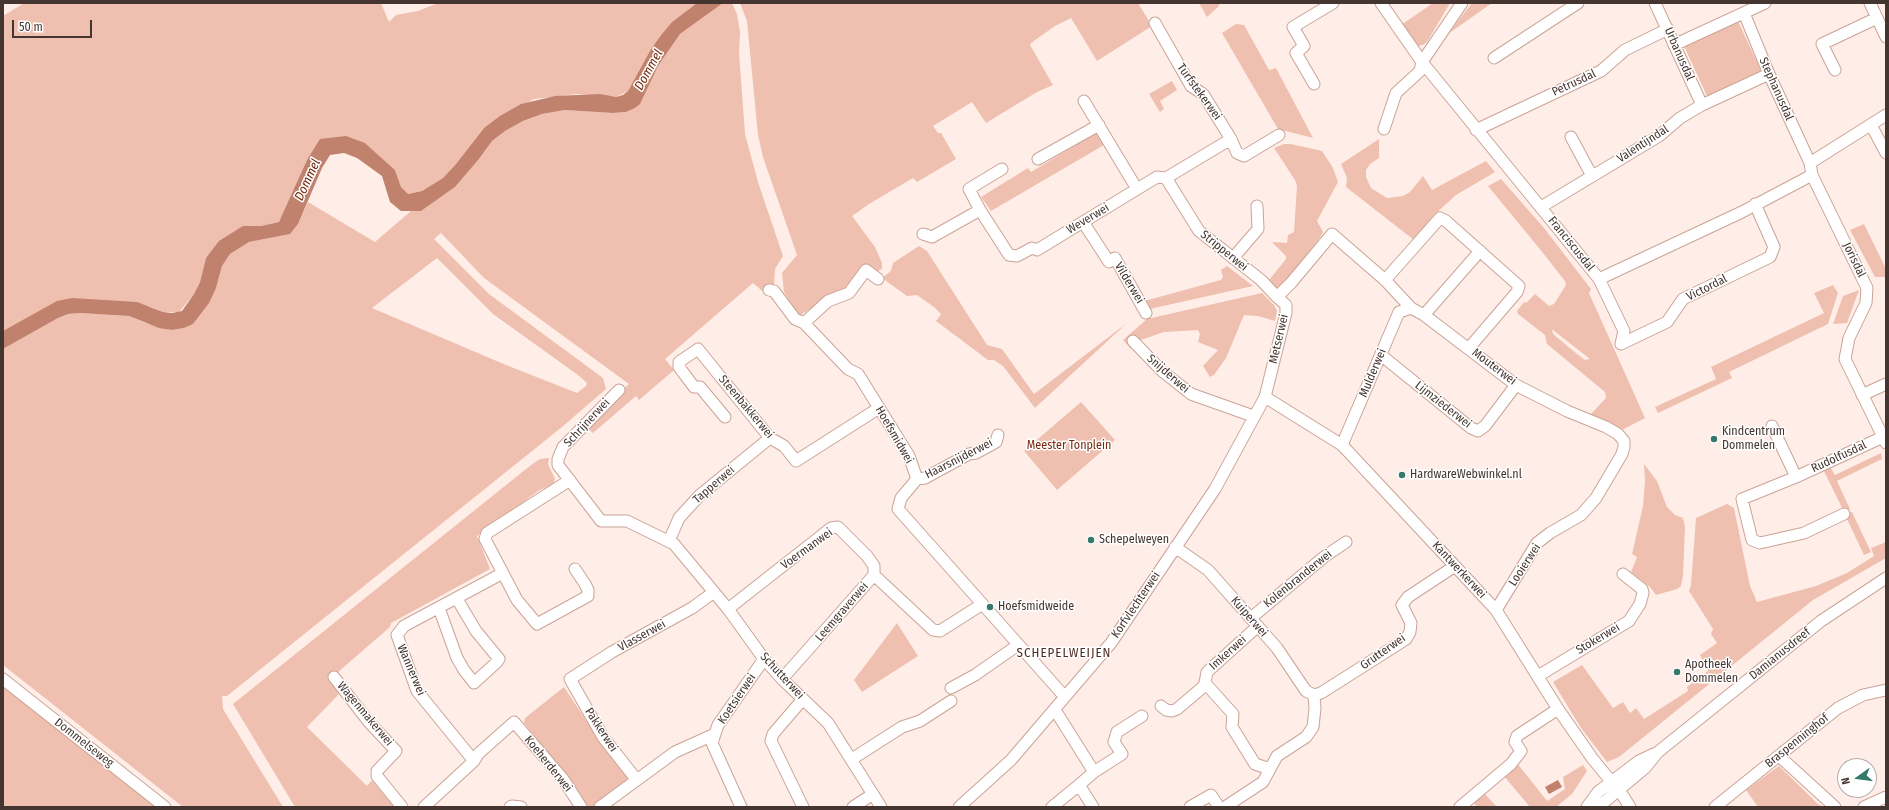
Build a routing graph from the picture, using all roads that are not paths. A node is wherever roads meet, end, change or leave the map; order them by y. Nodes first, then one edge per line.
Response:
1 (1333, 3) edge
2 (1381, 3) edge
3 (1462, 3) edge
4 (1578, 3) edge
5 (1655, 3) edge
6 (1765, 3) edge
7 (1870, 3) edge
8 (1744, 13) junction
9 (1877, 18) junction
10 (1155, 23) dead end
11 (1668, 29) junction
12 (1886, 37) edge
13 (1674, 45) junction
14 (1494, 58) dead end
15 (1422, 62) junction
16 (1835, 70) dead end
17 (1769, 74) junction
18 (1314, 84) dead end
19 (1084, 101) dead end
20 (1702, 105) junction
21 (1886, 115) edge
22 (1099, 125) junction
23 (1872, 125) junction
24 (1384, 129) dead end
25 (1476, 130) junction
26 (1279, 135) dead end
27 (1571, 137) dead end
28 (1231, 140) junction
29 (1886, 153) edge
30 (1038, 159) dead end
31 (1810, 163) junction
32 (1002, 168) dead end
33 (1812, 175) junction
34 (1592, 176) junction
35 (1166, 178) junction
36 (1137, 189) junction
37 (1755, 204) junction
38 (1257, 206) dead end
39 (1541, 207) junction
40 (980, 210) junction
41 (1083, 222) junction
42 (923, 234) dead end
43 (1332, 234) joint
44 (1480, 252) junction
45 (1233, 258) junction
46 (878, 279) dead end
47 (1599, 279) junction
48 (1385, 280) junction
49 (769, 290) dead end
50 (1277, 296) junction
51 (1411, 308) junction
52 (1146, 313) dead end
53 (1424, 314) junction
54 (804, 324) junction
55 (1133, 341) dead end
56 (1469, 348) junction
57 (1381, 355) junction
58 (1886, 384) edge
59 (1516, 385) junction
60 (619, 390) dead end
61 (1862, 395) junction
62 (1265, 397) junction
63 (879, 408) junction
64 (1253, 416) junction
65 (725, 417) dead end
66 (1772, 426) dead end
67 (1618, 434) joint
68 (998, 435) dead end
69 (770, 438) junction
70 (1884, 440) edge
71 (1342, 445) junction
72 (1796, 477) junction
73 (917, 479) junction
74 (570, 480) junction
75 (1844, 514) dead end
76 (669, 541) junction
77 (1346, 542) dead end
78 (1175, 547) junction
79 (1455, 566) junction
80 (575, 569) dead end
81 (503, 574) junction
82 (1623, 574) dead end
83 (874, 575) junction
84 (1886, 578) edge
85 (1886, 584) edge
86 (714, 592) junction
87 (1868, 592) junction
88 (456, 599) junction
89 (981, 605) junction
90 (439, 608) junction
91 (728, 609) junction
92 (1496, 610) junction
93 (1254, 622) junction
94 (1018, 645) junction
95 (764, 659) junction
96 (1538, 676) junction
97 (334, 677) dead end
98 (3, 679) edge
99 (570, 679) joint
100 (782, 680) junction
101 (1205, 683) junction
102 (951, 688) dead end
103 (1886, 690) edge
104 (1314, 695) junction
105 (1065, 697) junction
106 (803, 699) junction
107 (951, 701) dead end
108 (1162, 706) dead end
109 (1558, 709) junction
110 (1055, 710) junction
111 (1142, 716) dead end
112 (715, 734) junction
113 (1779, 756) junction
114 (852, 759) junction
115 (474, 761) junction
116 (1270, 768) junction
117 (1094, 772) junction
118 (636, 779) junction
119 (1079, 785) junction
120 (1615, 786) junction
121 (873, 794) junction
122 (1886, 798) edge
123 (165, 807) edge
124 (402, 807) edge
125 (424, 807) edge
126 (510, 807) edge
127 (521, 807) edge
128 (581, 807) edge
129 (600, 807) edge
130 (741, 807) edge
131 (803, 807) edge
132 (853, 807) edge
133 (881, 807) edge
134 (959, 807) edge
135 (1052, 807) edge
136 (1093, 807) edge
137 (1190, 807) edge
138 (1219, 807) edge
139 (1225, 807) edge
140 (1460, 807) edge
141 (1588, 807) edge
142 (1593, 807) edge
143 (1630, 807) edge
144 (1715, 807) edge
145 (1834, 807) edge
146 (1864, 807) edge

1 - 18 street
2 - 15 street, Franciscusdal
3 - 15 street
4 - 14 street
5 - 11 street, Urbanusdal
6 - 8 street
7 - 9 street
8 - 13 street
8 - 17 street, Stephanusdal
9 - 12 street
9 - 16 street
10 - 28 street, Turfstekerwei
11 - 13 street, Urbanusdal
11 - 25 street, Petrusdal
13 - 20 street, Urbanusdal
15 - 24 street
15 - 25 street, Franciscusdal
17 - 20 street, Valentijndal
17 - 31 street, Stephanusdal
19 - 22 street
20 - 34 street, Valentijndal
21 - 23 street
22 - 30 street
22 - 36 street
23 - 29 street
23 - 31 street
25 - 39 street, Franciscusdal
26 - 28 street, Turfstekerwei
27 - 34 street
28 - 35 street, Weverwei
31 - 33 street, Jorisdal
32 - 40 street
33 - 37 street, Franciscusdal
33 - 61 street, Jorisdal
34 - 39 street, Valentijndal
35 - 36 street, Weverwei
35 - 45 street, Stripperwei
36 - 41 street, Weverwei
37 - 47 street, Franciscusdal
37 - 47 street, Victordal
38 - 45 street
39 - 47 street, Franciscusdal
40 - 41 street, Weverwei
40 - 42 street
41 - 52 street, Vilderwei
43 - 48 street, Mouterwei
43 - 50 street, Metserwei
44 - 48 street
44 - 53 street
44 - 56 street
45 - 50 street, Stripperwei
46 - 54 street
48 - 51 street, Mouterwei
49 - 54 street, Hoefsmidwei
50 - 62 street, Metserwei
51 - 53 street, Mouterwei
51 - 57 street, Mulderwei
53 - 56 street, Mouterwei
54 - 63 street, Hoefsmidwei
55 - 64 street, Snijderwei
56 - 59 street, Mouterwei
57 - 59 street, Lijmziederwei
57 - 71 street, Mulderwei
58 - 61 street
59 - 67 street, Mouterwei
60 - 74 street, Schrijnerwei
61 - 70 street
62 - 64 street, Korfvlechterwei
62 - 71 street, Kantwerkerwei
63 - 69 street, Steenbakkerwei
63 - 73 street, Hoefsmidwei
64 - 78 street, Korfvlechterwei
65 - 69 street, Steenbakkerwei
66 - 72 street, Rudolfusdal
67 - 92 street, Looierwei
68 - 73 street, Haarsnijderwei
69 - 76 street, Tapperwei
70 - 72 street, Rudolfusdal
71 - 79 street, Kantwerkerwei
72 - 75 street, Rudolfusdal
73 - 89 street, Hoefsmidwei
74 - 76 street, Schutterwei
74 - 81 street
76 - 86 street, Schutterwei
77 - 93 street, Kolenbranderwei
78 - 93 street, Kuiperwei
78 - 105 street, Korfvlechterwei
79 - 92 street, Kantwerkerwei
79 - 104 street, Grutterwei
80 - 81 street
81 - 88 street, Wannerwei
82 - 96 street, Stokerwei
83 - 89 street, Leemgraverwei
83 - 91 street, Voermanwei
83 - 100 street, Leemgraverwei
84 - 87 street, Damianusdreef
85 - 87 street, Damianusdreef
86 - 91 street, Schutterwei
86 - 99 street, Vlasserwei
87 - 120 street, Damianusdreef
88 - 90 street, Wannerwei
88 - 90 street
89 - 94 street, Hoefsmidwei
90 - 115 street, Wannerwei
91 - 95 street, Schutterwei
92 - 96 street, Kantwerkerwei
93 - 101 street, Imkerwei
93 - 104 street, Kuiperwei
94 - 102 street
94 - 105 street, Hoefsmidwei
95 - 100 street, Schutterwei
95 - 112 street, Koetsierwei
96 - 109 street, Kantwerkerwei
97 - 124 street, Wagenmakerwei
98 - 123 street, Dommelseweg
99 - 118 street, Pakkerwei
100 - 106 street, Schutterwei
101 - 108 street, Imkerwei
101 - 116 street, Imkerwei
103 - 113 street, Braspenninghof
104 - 116 street
105 - 110 street, Korfvlechterwei
106 - 114 street, Schutterwei
106 - 131 street
107 - 114 street
109 - 120 street, Kantwerkerwei
109 - 140 street
110 - 117 street
110 - 134 street, Korfvlechterwei
111 - 117 street
112 - 118 street
112 - 130 street, Koetsierwei
113 - 144 street, Braspenninghof
113 - 145 street
114 - 121 street, Schutterwei
115 - 125 street
115 - 128 street, Koeherderwei
116 - 139 street
117 - 119 street
118 - 129 street
119 - 135 street
119 - 136 street
120 - 141 street, Damianusdreef
120 - 142 street, Damianusdreef
120 - 143 street, Kantwerkerwei
121 - 132 street
121 - 133 street, Schutterwei
122 - 146 street
126 - 127 street
137 - 138 street

